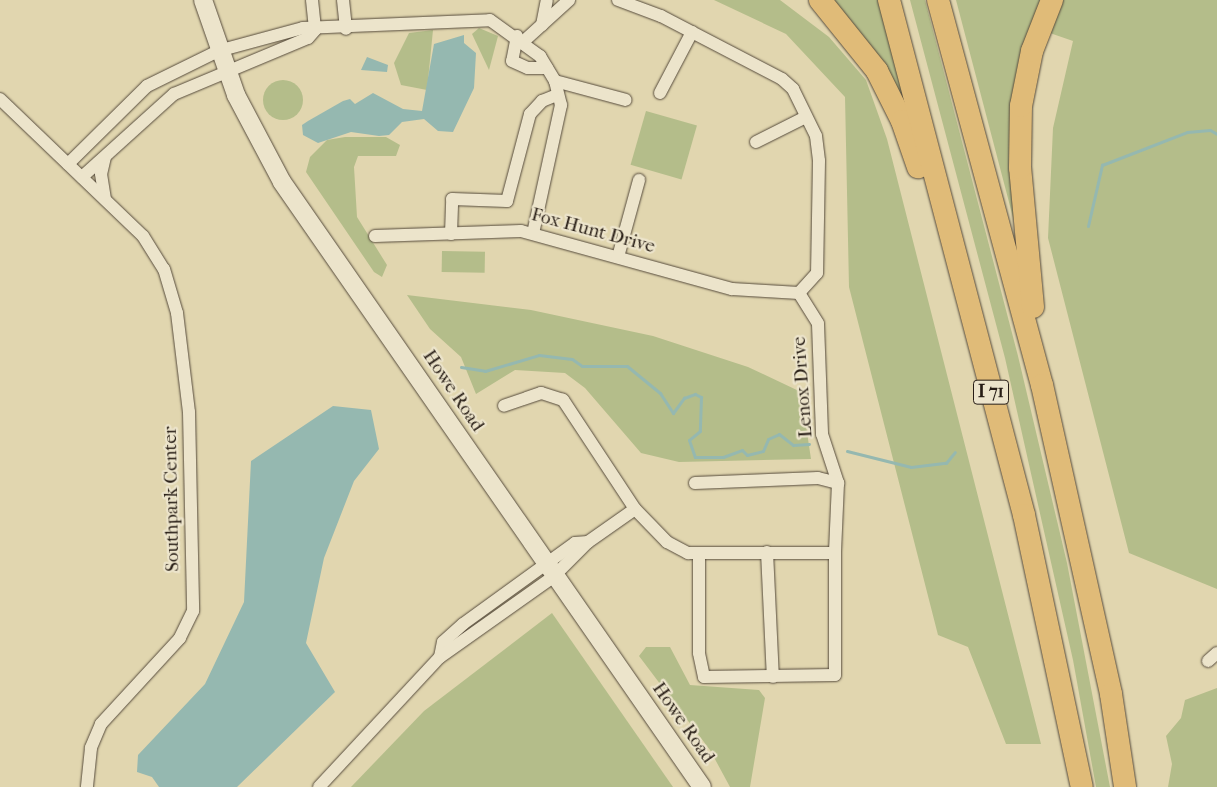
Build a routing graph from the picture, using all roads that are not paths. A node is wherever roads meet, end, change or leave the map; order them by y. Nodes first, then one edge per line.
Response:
1 (203, 0) edge
2 (312, 0) edge
3 (343, 0) edge
4 (547, 0) edge
5 (569, 0) edge
6 (618, 0) edge
7 (820, 0) edge
8 (889, 0) edge
9 (938, 0) edge
10 (1052, 0) edge
11 (542, 25) junction
12 (346, 29) junction
13 (316, 30) junction
14 (692, 32) junction
15 (521, 38) junction
16 (218, 51) junction
17 (547, 68) junction
18 (225, 69) junction
19 (556, 81) junction
20 (660, 93) dead end
21 (557, 95) junction
22 (0, 99) edge
23 (626, 100) dead end
24 (806, 117) junction
25 (756, 142) dead end
26 (105, 157) junction
27 (68, 164) junction
28 (82, 177) junction
29 (639, 180) dead end
30 (105, 199) junction
31 (533, 233) junction
32 (451, 234) junction
33 (375, 236) dead end
34 (618, 257) junction
35 (799, 293) junction
36 (970, 318) junction
37 (1042, 385) junction
38 (504, 406) dead end
39 (695, 483) dead end
40 (838, 483) junction
41 (635, 508) junction
42 (767, 552) junction
43 (699, 553) junction
44 (836, 553) junction
45 (549, 571) junction
46 (773, 677) junction
47 (86, 787) edge
48 (319, 787) edge
49 (702, 787) edge
50 (1082, 787) edge
51 (1125, 787) edge

1 - 16 street, Howe Road
2 - 13 street
3 - 12 street
4 - 11 street
5 - 11 street
6 - 14 street
7 - 36 highway
8 - 36 highway, I 71
9 - 37 highway
10 - 37 highway
11 - 15 street
12 - 13 street
12 - 15 street
13 - 16 street
13 - 18 street
14 - 20 street
14 - 24 street
15 - 17 street
15 - 17 street
16 - 18 street, Howe Road
16 - 27 street
17 - 19 street
18 - 26 street
18 - 45 street, Howe Road
19 - 21 street
19 - 23 street
21 - 31 street
21 - 32 street
22 - 27 street, Southpark Center
24 - 25 street
24 - 35 street
26 - 28 street
26 - 30 street
27 - 28 street, Southpark Center
28 - 30 street, Southpark Center
29 - 34 street
30 - 47 street, Southpark Center
31 - 32 street, Fox Hunt Drive
31 - 34 street, Fox Hunt Drive
32 - 33 street, Fox Hunt Drive
34 - 35 street, Fox Hunt Drive
35 - 40 street, Lenox Drive
36 - 50 highway, I 71
37 - 51 highway
38 - 41 street
39 - 40 street
40 - 44 street, Lenox Drive
41 - 43 street
41 - 45 street
42 - 43 street
42 - 44 street
42 - 46 street
43 - 46 street, Lenox Drive
44 - 46 street, Lenox Drive
45 - 48 street
45 - 49 street, Howe Road

